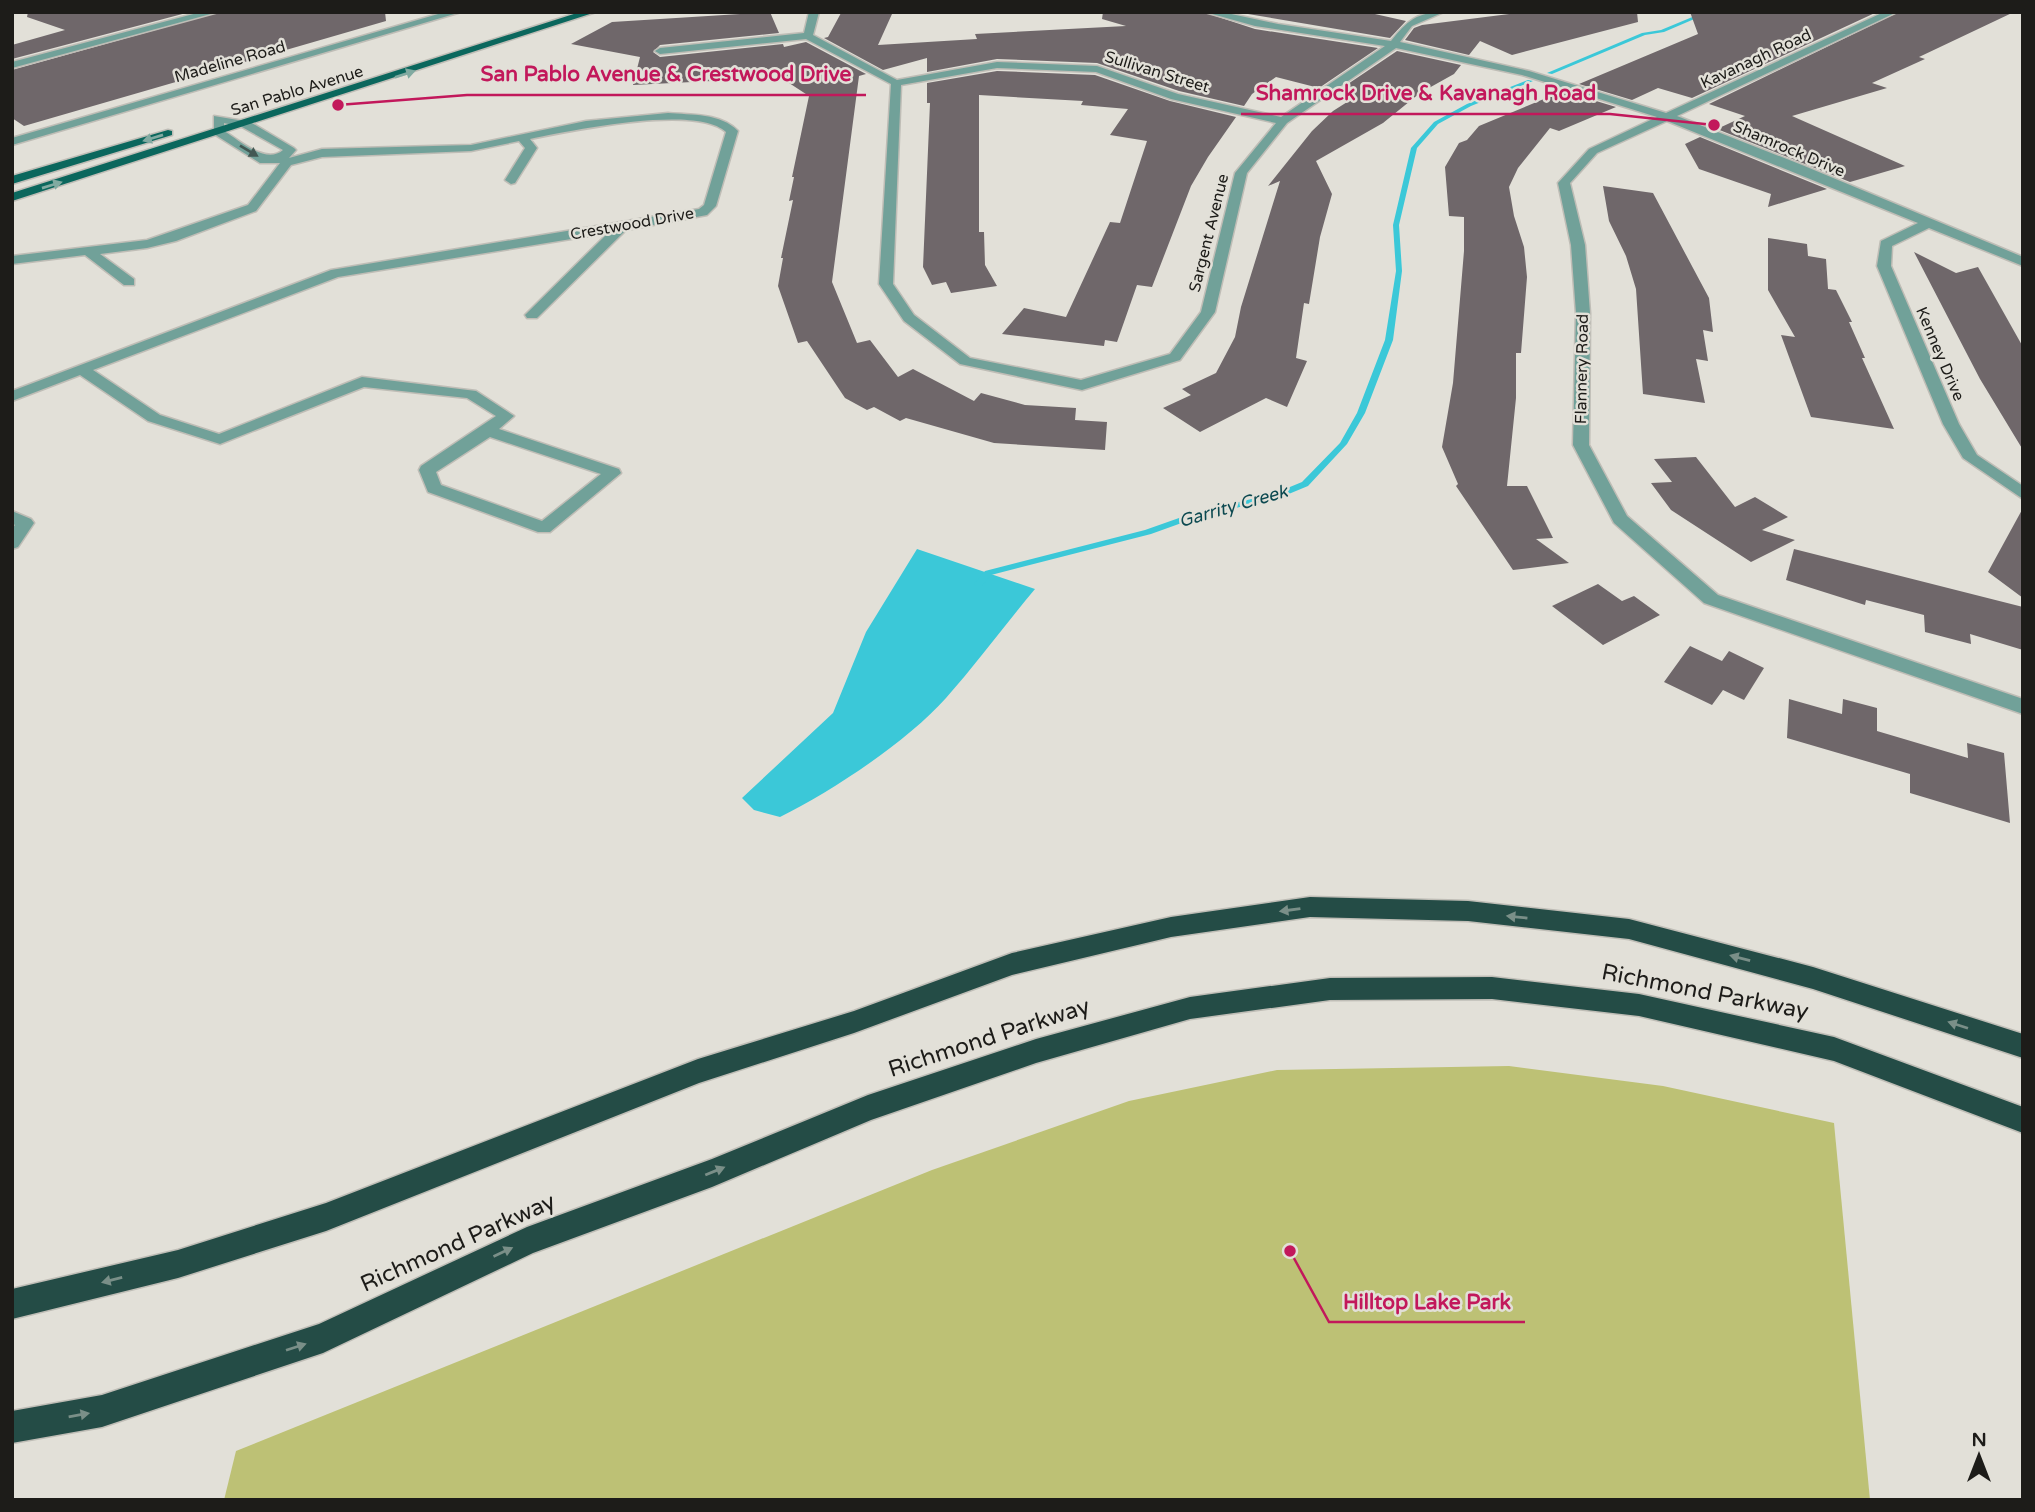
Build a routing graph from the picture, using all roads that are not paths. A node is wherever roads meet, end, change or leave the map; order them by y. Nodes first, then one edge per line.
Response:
1 (213, 12) edge
2 (456, 12) edge
3 (560, 12) edge
4 (591, 12) edge
5 (814, 12) edge
6 (1210, 12) edge
7 (1439, 12) edge
8 (1892, 12) edge
9 (808, 36) junction
10 (1394, 44) junction
11 (660, 51) dead end
12 (12, 65) edge
13 (896, 83) junction
14 (1671, 116) junction
15 (218, 118) junction
16 (1283, 121) junction
17 (246, 124) junction
18 (192, 126) dead end
19 (178, 130) dead end
20 (218, 132) junction
21 (522, 137) junction
22 (12, 142) edge
23 (284, 160) junction
24 (12, 180) edge
25 (511, 180) dead end
26 (12, 197) edge
27 (1927, 224) junction
28 (622, 227) junction
29 (88, 251) junction
30 (12, 260) edge
31 (2023, 262) edge
32 (129, 282) dead end
33 (532, 315) dead end
34 (83, 370) junction
35 (12, 396) edge
36 (489, 431) junction
37 (2023, 494) edge
38 (12, 516) edge
39 (12, 543) edge
40 (2023, 707) edge
41 (2023, 1046) edge
42 (2023, 1120) edge
43 (12, 1304) edge
44 (12, 1427) edge

1 - 12 street
2 - 22 street, Madeline Road
3 - 15 main road, San Pablo Avenue
17 -> 4 main road, San Pablo Avenue
5 - 9 street
6 - 10 street, Shamrock Drive
7 - 10 street, Sargent Avenue
8 - 14 street, Kavanagh Road
9 - 11 street
9 - 13 street
10 - 14 street, Shamrock Drive
10 - 16 street, Sargent Avenue
13 - 16 street, Sullivan Street
13 - 16 street, Sargent Avenue
14 - 27 street, Shamrock Drive
14 - 40 street, Flannery Road
15 - 17 street
15 - 18 main road, San Pablo Avenue
15 - 20 street
17 - 20 main road, San Pablo Avenue
17 - 23 street
19 -> 24 main road
20 -> 23 street, Crestwood Drive
26 -> 20 main road, San Pablo Avenue
21 - 23 street, Crestwood Drive
21 - 25 street
21 - 28 street, Crestwood Drive
23 - 29 street
27 - 31 street, Shamrock Drive
27 - 37 street, Kenney Drive
28 - 33 street
28 - 34 street, Crestwood Drive
29 - 30 street
29 - 32 street
34 - 35 street, Crestwood Drive
34 - 36 street
36 - 36 street
38 - 39 street
41 -> 43 highway, Richmond Parkway
44 -> 42 highway, Richmond Parkway

